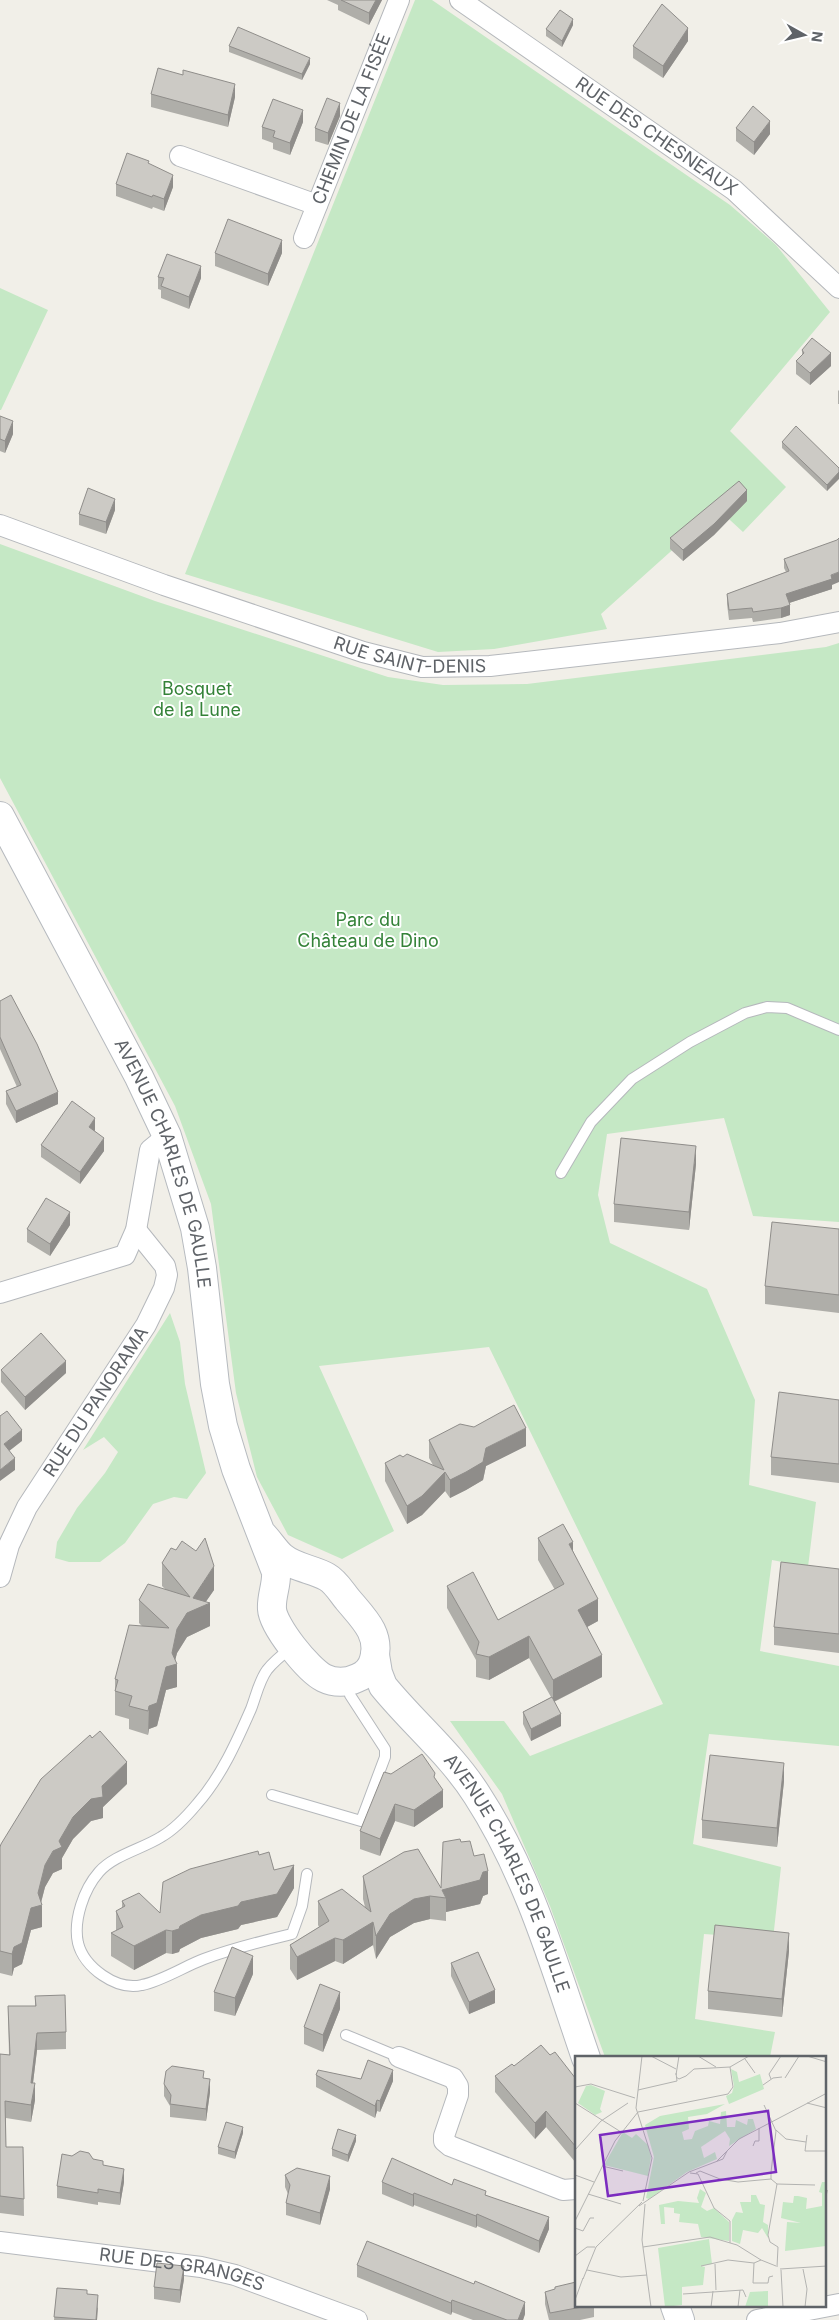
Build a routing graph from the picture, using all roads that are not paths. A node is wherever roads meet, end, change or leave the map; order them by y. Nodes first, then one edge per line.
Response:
1 (399, 0) edge
2 (460, 0) edge
3 (180, 156) dead end
4 (317, 205) junction
5 (304, 238) dead end
6 (839, 288) edge
7 (0, 525) edge
8 (839, 622) edge
9 (0, 816) edge
10 (839, 1030) edge
11 (166, 1136) junction
12 (561, 1173) dead end
13 (136, 1230) junction
14 (0, 1293) edge
15 (262, 1534) junction
16 (320, 1574) junction
17 (0, 1577) edge
18 (275, 1592) junction
19 (293, 1646) junction
20 (375, 1655) junction
21 (348, 1681) junction
22 (400, 1706) junction
23 (272, 1795) dead end
24 (308, 1874) dead end
25 (346, 2035) dead end
26 (585, 2056) edge
27 (400, 2057) joint
28 (575, 2189) edge
29 (0, 2242) edge
30 (839, 2304) edge
31 (826, 2307) edge
32 (676, 2308) edge
33 (818, 2308) edge
34 (357, 2320) edge
35 (680, 2320) edge
36 (757, 2320) edge

1 - 4 street, CHEMIN DE LA FISÉE
2 - 6 street, RUE DES CHESNEAUX
3 - 4 street
4 - 5 street, CHEMIN DE LA FISÉE
7 - 8 street, RUE SAINT-DENIS
9 - 11 main road, AVENUE CHARLES DE GAULLE
10 - 12 lane
11 - 13 street
11 - 15 main road, AVENUE CHARLES DE GAULLE
13 - 14 street
13 - 17 street, RUE DU PANORAMA
15 - 16 main road, AVENUE CHARLES DE GAULLE
15 - 18 main road, AVENUE CHARLES DE GAULLE
16 - 18 main road
16 - 20 main road, AVENUE CHARLES DE GAULLE
18 - 19 main road, AVENUE CHARLES DE GAULLE
19 - 21 main road, AVENUE CHARLES DE GAULLE
19 - 24 lane
20 - 21 main road
20 - 22 main road, AVENUE CHARLES DE GAULLE
21 - 22 main road, AVENUE CHARLES DE GAULLE
21 - 23 lane
22 - 26 main road, AVENUE CHARLES DE GAULLE
25 - 27 lane
27 - 28 street
29 - 34 street, RUE DES GRANGES
30 - 31 street
32 - 35 main road
33 - 36 street

